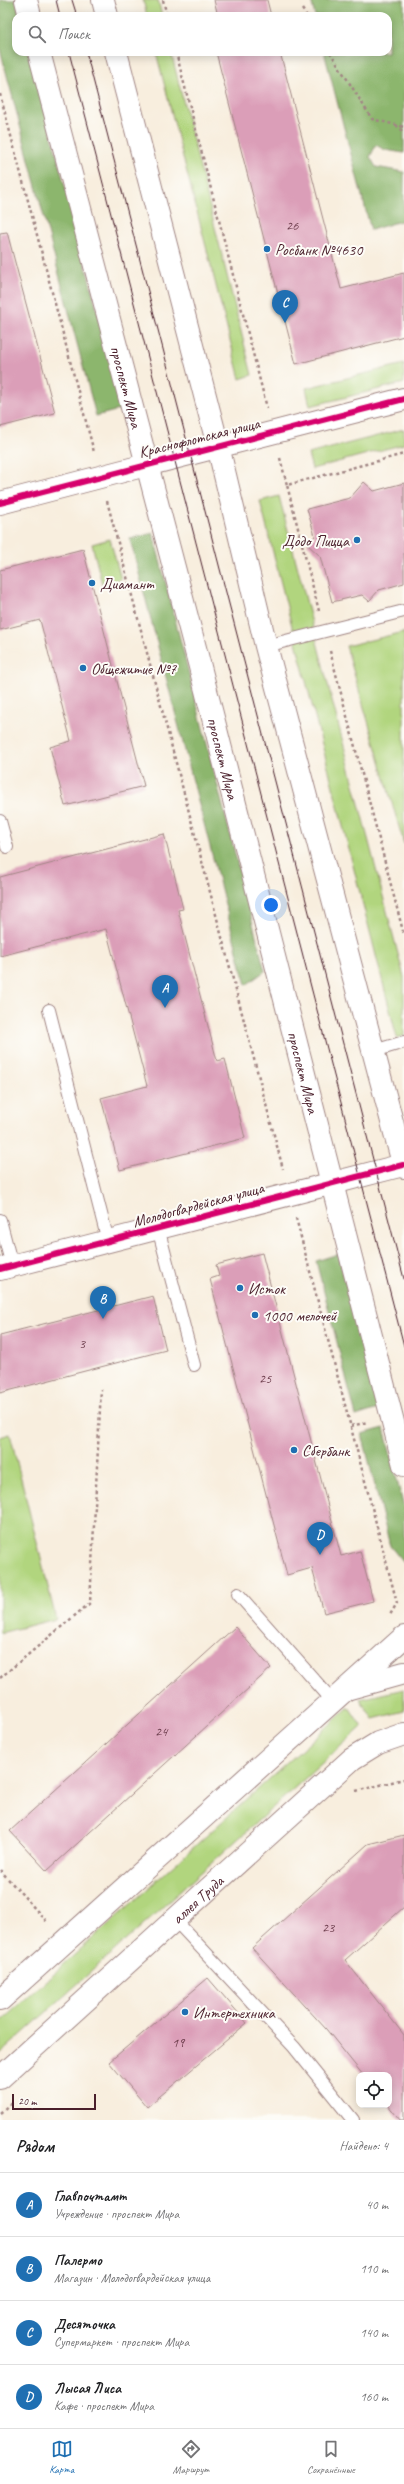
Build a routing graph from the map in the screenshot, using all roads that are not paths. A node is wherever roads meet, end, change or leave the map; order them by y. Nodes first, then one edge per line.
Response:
1 (26, 0) edge
2 (103, 0) edge
3 (29, 12) edge
4 (106, 12) edge
5 (40, 56) edge
6 (117, 56) edge
7 (404, 399) edge
8 (218, 446) junction
9 (146, 464) junction
10 (0, 503) edge
11 (404, 611) edge
12 (266, 646) junction
13 (0, 821) edge
14 (7, 847) dead end
15 (49, 1010) dead end
16 (404, 1042) edge
17 (374, 1050) junction
18 (404, 1166) edge
19 (331, 1184) junction
20 (0, 1220) edge
21 (158, 1228) junction
22 (108, 1241) junction
23 (6, 1267) edge
24 (194, 1365) dead end
25 (404, 1466) edge
26 (238, 1594) dead end
27 (404, 1638) edge
28 (404, 1673) edge
29 (338, 1695) junction
30 (404, 1734) edge
31 (175, 1920) junction
32 (0, 2000) edge
33 (0, 2078) edge
34 (353, 2120) edge

1 - 3 main road
2 - 4 main road
5 - 9 main road, проспект Мира
6 - 8 main road
7 - 8 main road, Краснофлотская улица
8 - 9 main road, Краснофлотская улица
8 - 12 main road
9 - 10 main road, Краснофлотская улица
9 - 19 main road, проспект Мира
11 - 12 lane
12 - 17 main road
13 - 14 lane
15 - 22 lane
16 - 17 lane
17 - 18 main road
18 - 19 main road, Молодогвардейская улица
19 - 21 main road, Молодогвардейская улица
19 - 25 main road, проспект Мира
20 - 23 lane
21 - 22 main road, Молодогвардейская улица
21 - 24 lane
22 - 23 main road, Молодогвардейская улица
26 - 29 lane
27 - 29 main road
28 - 29 main road
29 - 32 main road
30 - 31 main road, аллея Труда
31 - 33 main road, аллея Труда
31 - 34 lane

